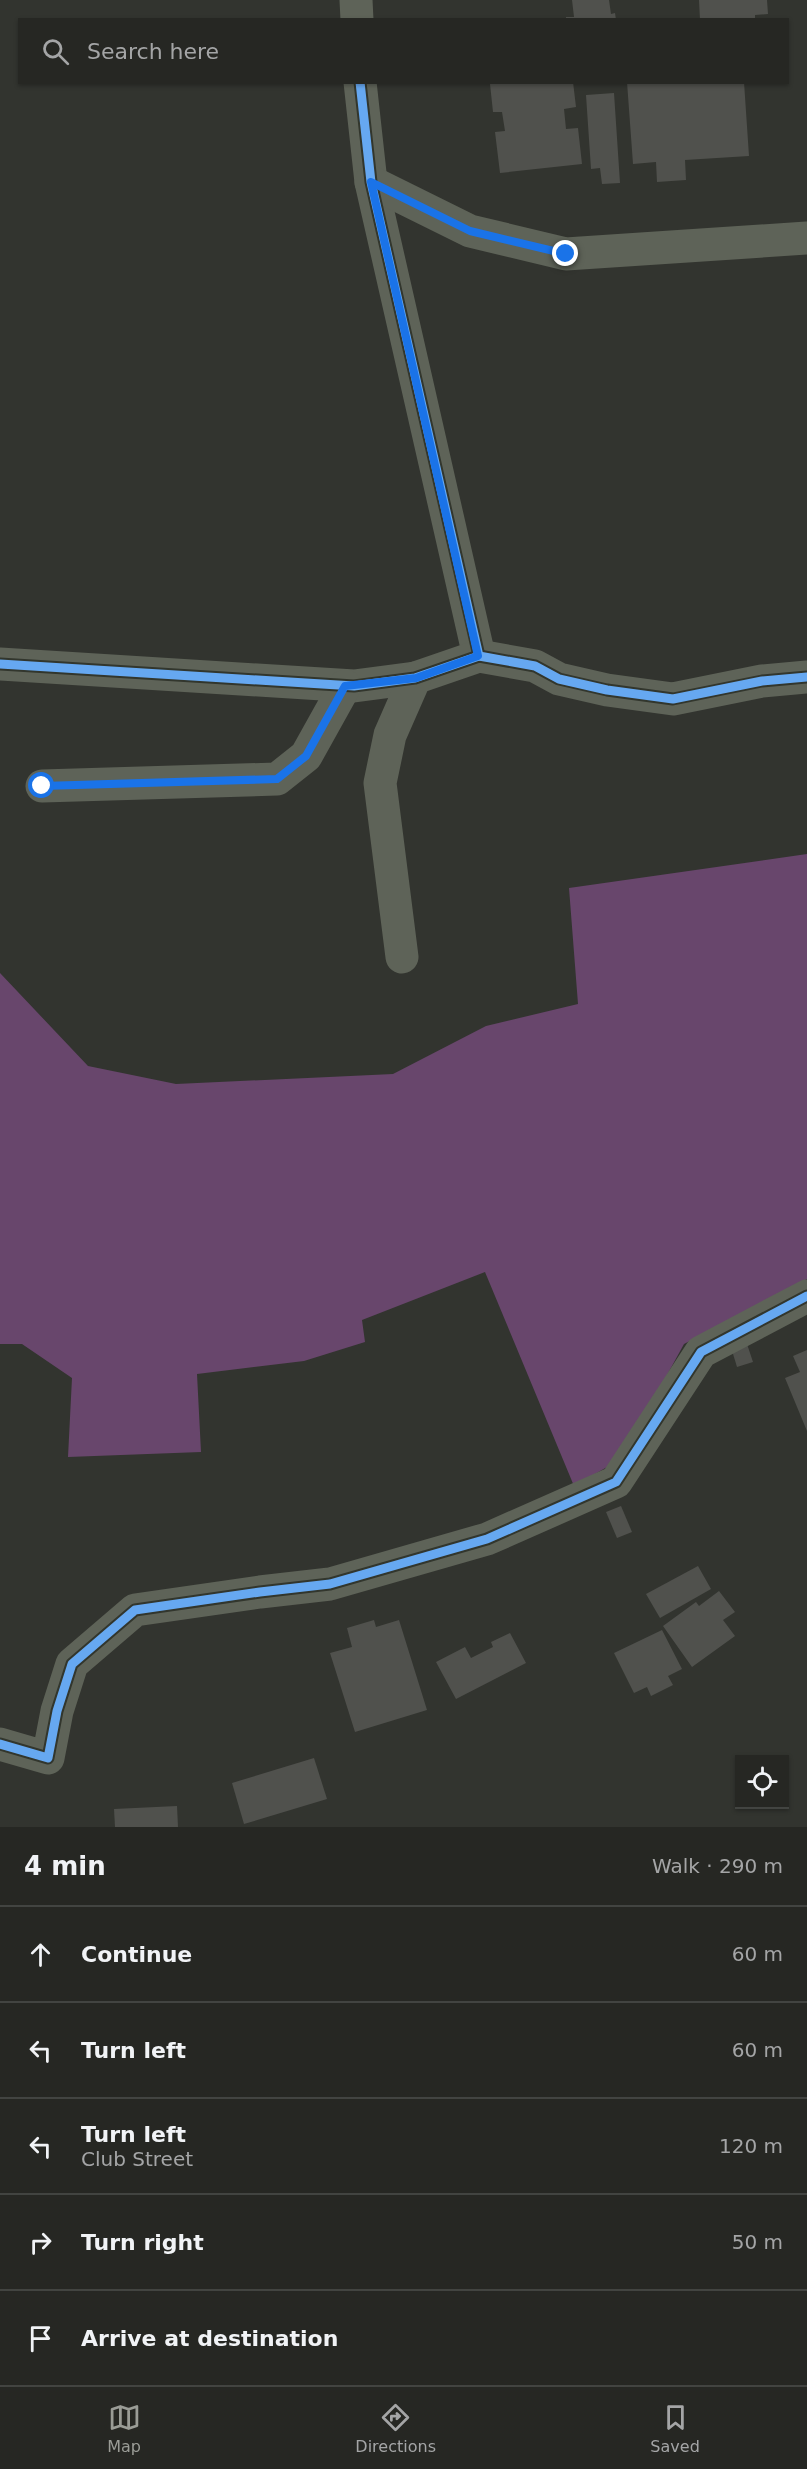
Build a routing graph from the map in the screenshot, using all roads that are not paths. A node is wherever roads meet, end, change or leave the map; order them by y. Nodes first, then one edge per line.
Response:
1 (356, 0) edge
2 (357, 18) edge
3 (360, 84) edge
4 (371, 182) junction
5 (807, 238) edge
6 (478, 656) junction
7 (0, 664) edge
8 (807, 677) edge
9 (416, 678) junction
10 (345, 686) junction
11 (42, 786) dead end
12 (402, 957) dead end
13 (807, 1296) edge
14 (0, 1744) edge

1 - 2 street
3 - 4 street
4 - 5 street
4 - 6 street
6 - 8 street
6 - 9 street
7 - 10 street
9 - 10 street
9 - 12 street
10 - 11 street
13 - 14 street

